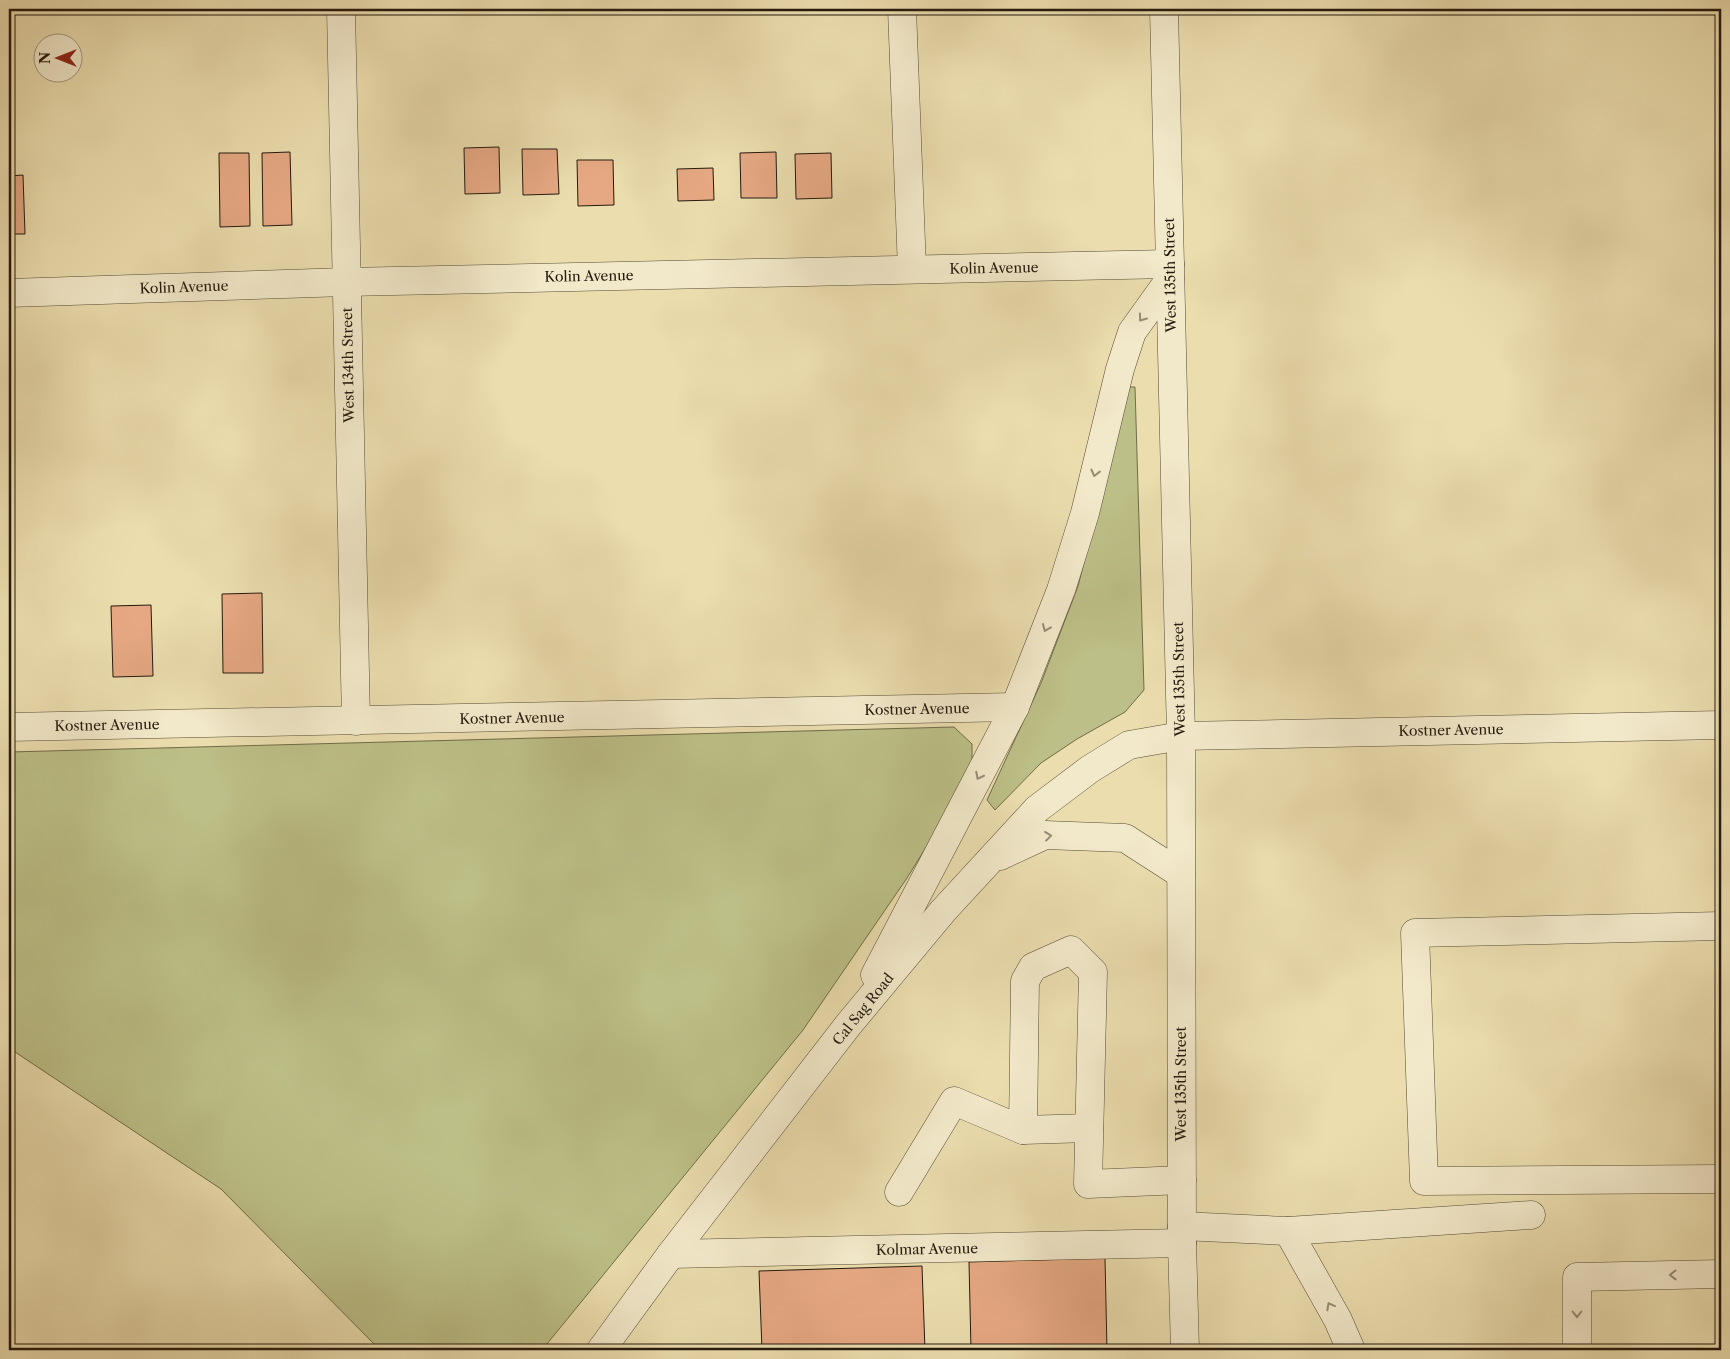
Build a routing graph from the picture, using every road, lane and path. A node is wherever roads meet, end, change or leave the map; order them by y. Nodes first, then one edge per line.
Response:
1 (341, 9) edge
2 (902, 9) edge
3 (1164, 9) edge
4 (912, 269) junction
5 (1170, 271) junction
6 (346, 282) junction
7 (9, 293) edge
8 (1014, 707) junction
9 (356, 721) junction
10 (1721, 725) edge
11 (9, 727) edge
12 (1181, 736) junction
13 (988, 862) junction
14 (1181, 874) junction
15 (1721, 926) edge
16 (850, 1024) junction
17 (1089, 1128) junction
18 (1024, 1130) junction
19 (1721, 1179) edge
20 (1182, 1180) junction
21 (899, 1192) dead end
22 (1531, 1215) dead end
23 (1288, 1231) junction
24 (1182, 1235) junction
25 (672, 1254) junction
26 (1721, 1274) edge
27 (601, 1350) edge
28 (1185, 1350) edge
29 (1351, 1350) edge
30 (1577, 1350) edge

1 - 6 street, West 134th Street
2 - 4 street
3 - 5 street, West 135th Street
4 - 5 street, Kolin Avenue
4 - 6 street, Kolin Avenue
5 -> 8 street
5 - 12 street, West 135th Street
6 - 7 street, Kolin Avenue
6 - 9 street, West 134th Street
8 - 9 street, Kostner Avenue
8 -> 16 street
9 - 11 street, Kostner Avenue
10 - 12 street, Kostner Avenue
12 - 13 street, Cal Sag Road
12 - 14 street, West 135th Street
13 -> 14 street
13 - 16 street, Cal Sag Road
14 - 20 street, West 135th Street
15 - 19 street
16 - 25 street, Cal Sag Road
17 - 18 street
17 - 18 street
17 - 20 street
18 - 21 street
20 - 24 street, West 135th Street
22 - 23 street, Kolmar Avenue
23 - 24 street, Kolmar Avenue
29 -> 23 street
24 - 25 street, Kolmar Avenue
24 - 28 street, West 135th Street
25 - 27 street, Cal Sag Road
26 -> 30 street

